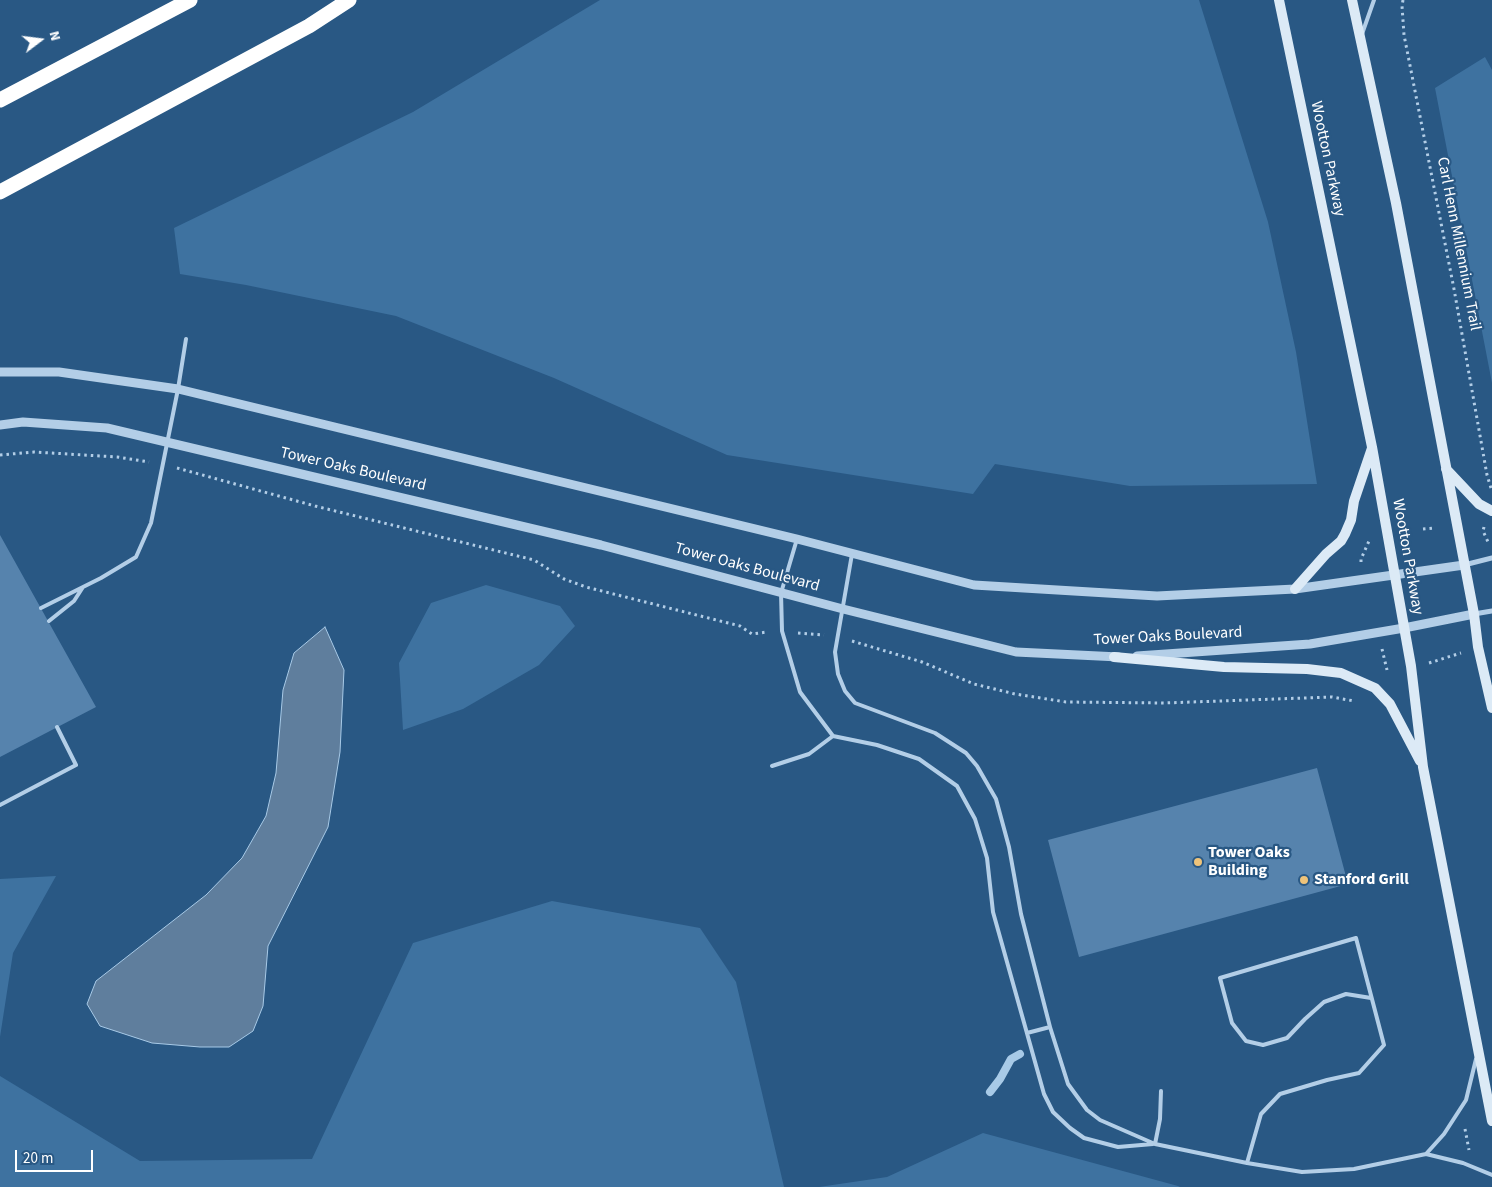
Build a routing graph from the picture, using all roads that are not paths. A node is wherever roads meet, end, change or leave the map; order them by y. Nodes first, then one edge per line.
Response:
1 (190, 0) edge
2 (349, 0) edge
3 (1278, 0) edge
4 (1352, 0) edge
5 (1374, 0) edge
6 (1361, 39) junction
7 (0, 100) edge
8 (0, 192) edge
9 (186, 339) dead end
10 (0, 372) edge
11 (178, 389) junction
12 (0, 425) edge
13 (167, 442) junction
14 (1372, 447) junction
15 (1445, 468) junction
16 (1492, 511) edge
17 (797, 539) junction
18 (852, 554) junction
19 (1492, 558) edge
20 (1464, 565) junction
21 (1395, 575) junction
22 (83, 587) junction
23 (1295, 589) junction
24 (781, 593) junction
25 (41, 608) dead end
26 (842, 609) junction
27 (1492, 611) edge
28 (1474, 614) junction
29 (49, 621) dead end
30 (1404, 628) junction
31 (1114, 658) junction
32 (1492, 708) edge
33 (57, 727) dead end
34 (833, 736) junction
35 (772, 766) dead end
36 (1423, 767) junction
37 (0, 805) edge
38 (1371, 998) junction
39 (1050, 1027) junction
40 (1027, 1033) junction
41 (1478, 1049) junction
42 (1161, 1091) dead end
43 (1492, 1121) edge
44 (1155, 1144) junction
45 (1426, 1154) junction
46 (1247, 1163) junction
47 (1492, 1175) edge

1 - 7 highway
2 - 8 highway
3 - 14 main road, Wootton Parkway
4 - 6 main road
5 - 6 lane
6 - 15 main road
9 - 11 lane
10 - 11 street
11 - 13 lane
11 - 17 street
12 - 13 street, Tower Oaks Boulevard
13 - 22 lane
13 - 24 street, Tower Oaks Boulevard
14 - 21 main road, Wootton Parkway
14 - 23 main road
15 - 16 main road
15 - 20 main road
17 - 18 street
17 - 24 lane
18 - 23 street
18 - 26 lane
19 - 20 street
20 - 21 street
20 - 28 main road
21 - 23 street
21 - 30 main road, Wootton Parkway
22 - 25 lane
22 - 29 lane
24 - 26 street, Tower Oaks Boulevard
24 - 34 lane
26 - 31 street, Tower Oaks Boulevard
26 - 39 lane
27 - 28 street, Tower Oaks Boulevard
28 - 30 street, Tower Oaks Boulevard
28 - 32 main road
30 - 31 street, Tower Oaks Boulevard
30 - 36 main road, Wootton Parkway
31 - 36 main road
33 - 37 lane
34 - 35 lane
34 - 40 lane
36 - 41 main road, Wootton Parkway
38 - 38 lane
38 - 46 lane
39 - 40 lane
39 - 44 lane
40 - 44 lane
41 - 43 main road, Wootton Parkway
41 - 45 lane
42 - 44 lane
44 - 46 lane
45 - 46 lane
45 - 47 lane

